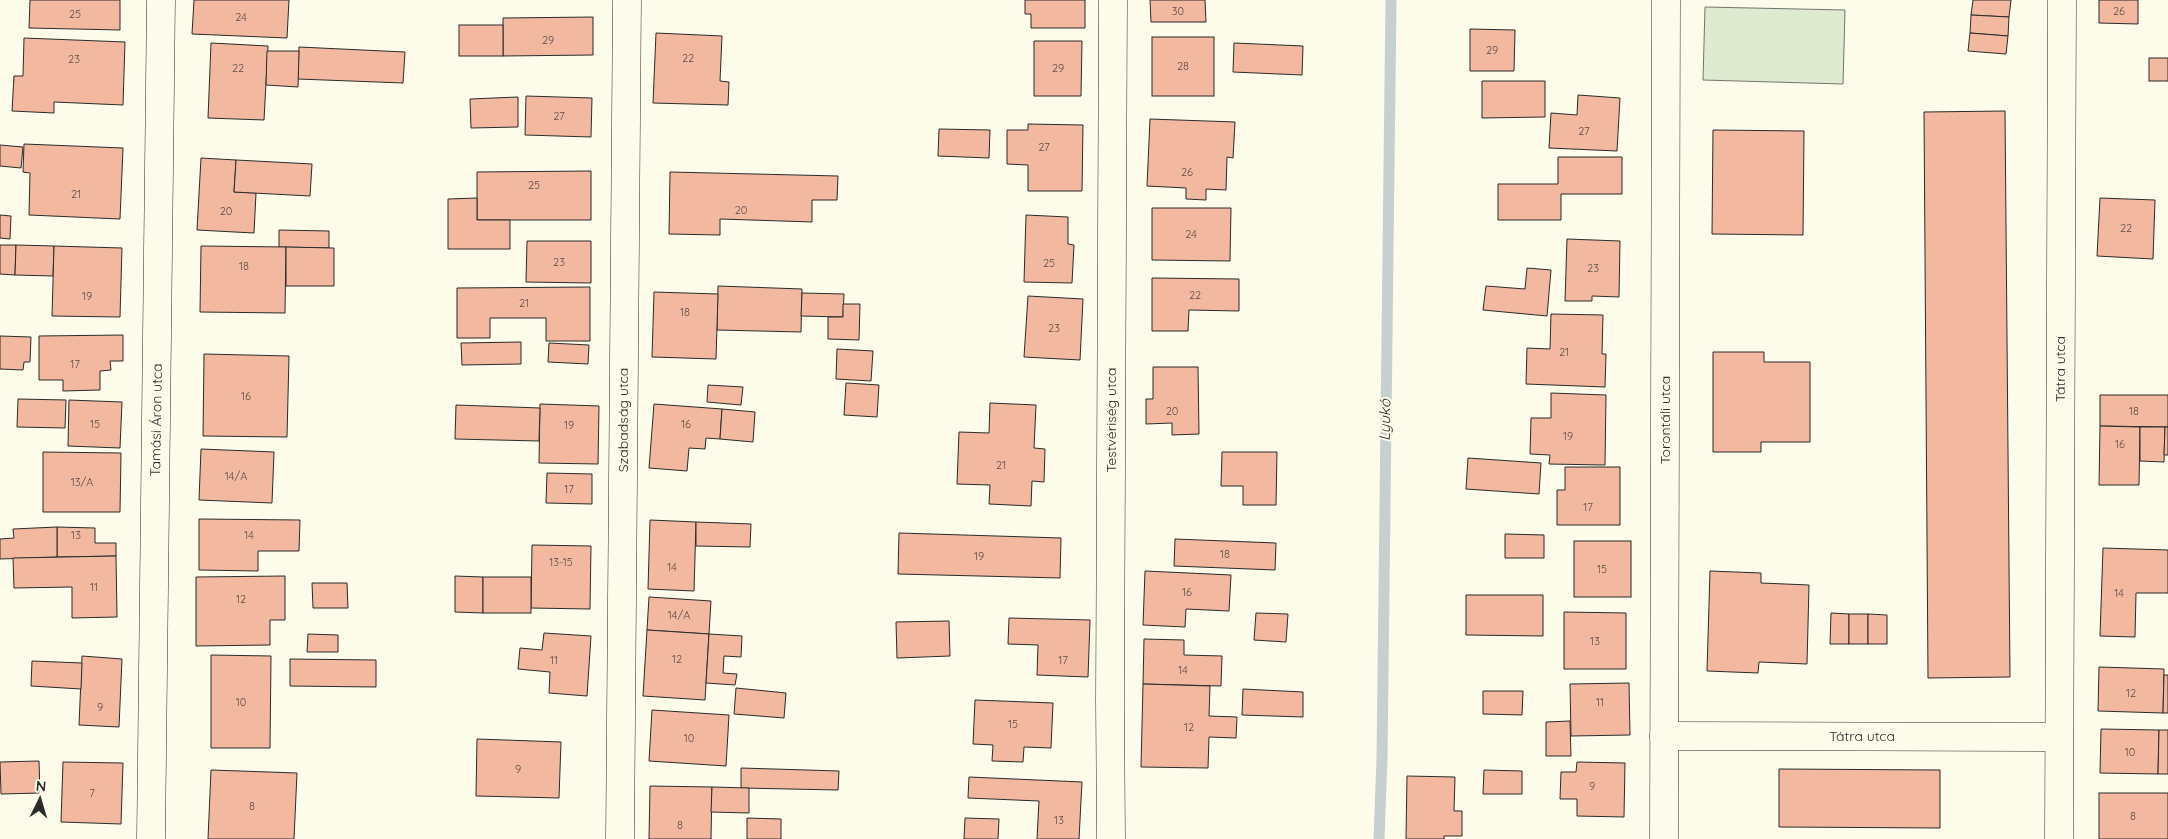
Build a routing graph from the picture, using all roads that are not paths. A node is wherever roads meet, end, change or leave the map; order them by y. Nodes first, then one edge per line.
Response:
1 (161, 0) edge
2 (627, 0) edge
3 (1113, 0) edge
4 (1666, 0) edge
5 (2062, 0) edge
6 (1664, 736) junction
7 (2059, 737) junction
8 (151, 839) edge
9 (620, 839) edge
10 (1111, 839) edge
11 (1664, 839) edge
12 (2059, 839) edge

1 - 8 street, Tamási Áron utca
2 - 9 street, Szabadság utca
3 - 10 street, Testvériség utca
4 - 6 street, Torontáli utca
5 - 7 street, Tátra utca
6 - 7 street, Tátra utca
6 - 11 street, Torontáli utca
7 - 12 street, Tátra utca

